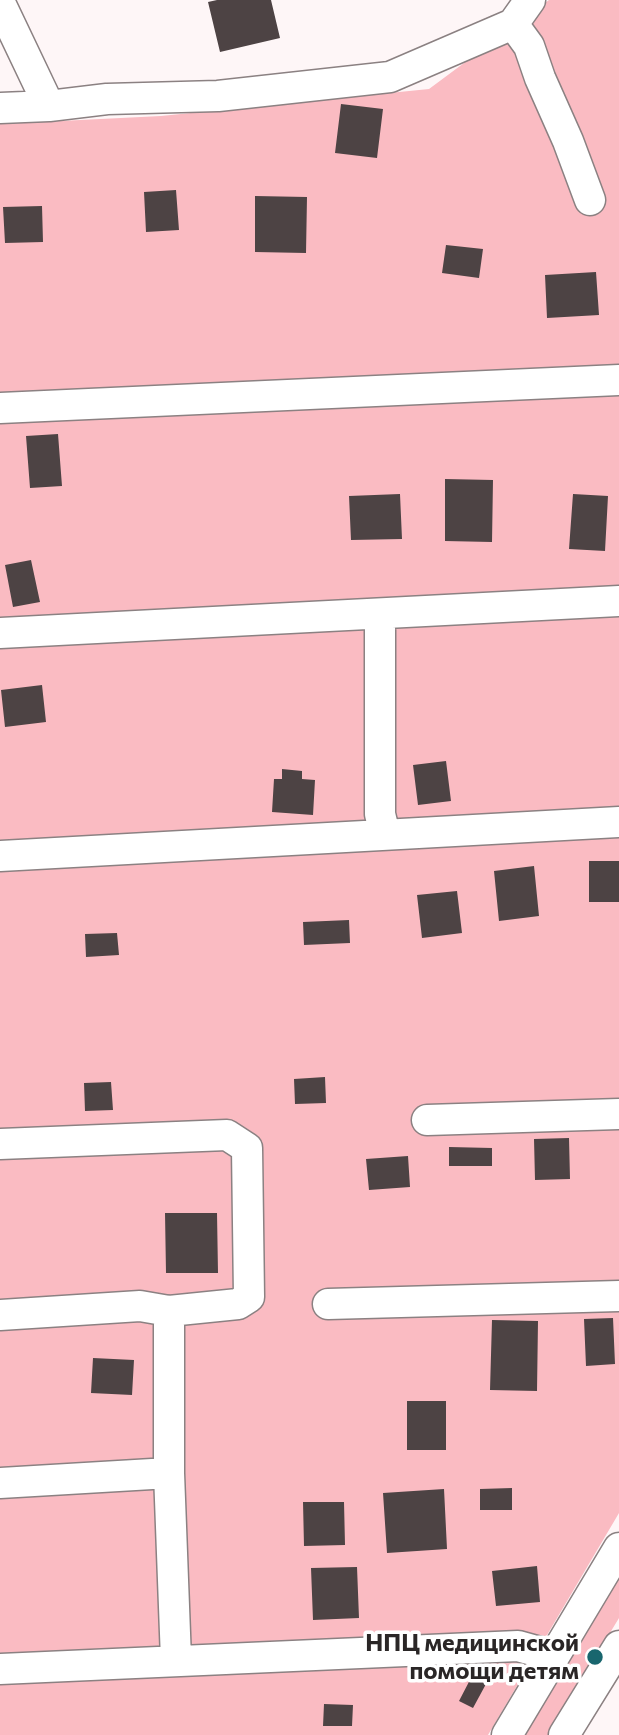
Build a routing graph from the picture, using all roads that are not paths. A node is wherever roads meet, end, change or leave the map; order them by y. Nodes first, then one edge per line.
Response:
1 (0, 3) edge
2 (522, 8) edge
3 (49, 106) junction
4 (0, 108) edge
5 (590, 200) dead end
6 (619, 380) edge
7 (0, 408) edge
8 (619, 601) edge
9 (380, 614) junction
10 (0, 633) edge
11 (619, 822) edge
12 (385, 835) junction
13 (0, 856) edge
14 (619, 1114) edge
15 (427, 1120) dead end
16 (0, 1144) edge
17 (619, 1296) edge
18 (328, 1304) dead end
19 (169, 1311) junction
20 (0, 1315) edge
21 (169, 1474) junction
22 (0, 1483) edge
23 (619, 1548) edge
24 (619, 1646) edge
25 (554, 1656) junction
26 (176, 1660) junction
27 (0, 1669) edge
28 (508, 1735) edge
29 (564, 1735) edge

1 - 3 street
2 - 3 street
2 - 5 street
3 - 4 street
6 - 7 street
8 - 9 street
9 - 10 street
9 - 12 street
11 - 12 street
12 - 13 street
14 - 15 street
16 - 19 street
17 - 18 street
19 - 20 street
19 - 21 street
21 - 22 street
21 - 26 street
23 - 25 street
24 - 29 street
25 - 26 street
25 - 28 street
26 - 27 street

